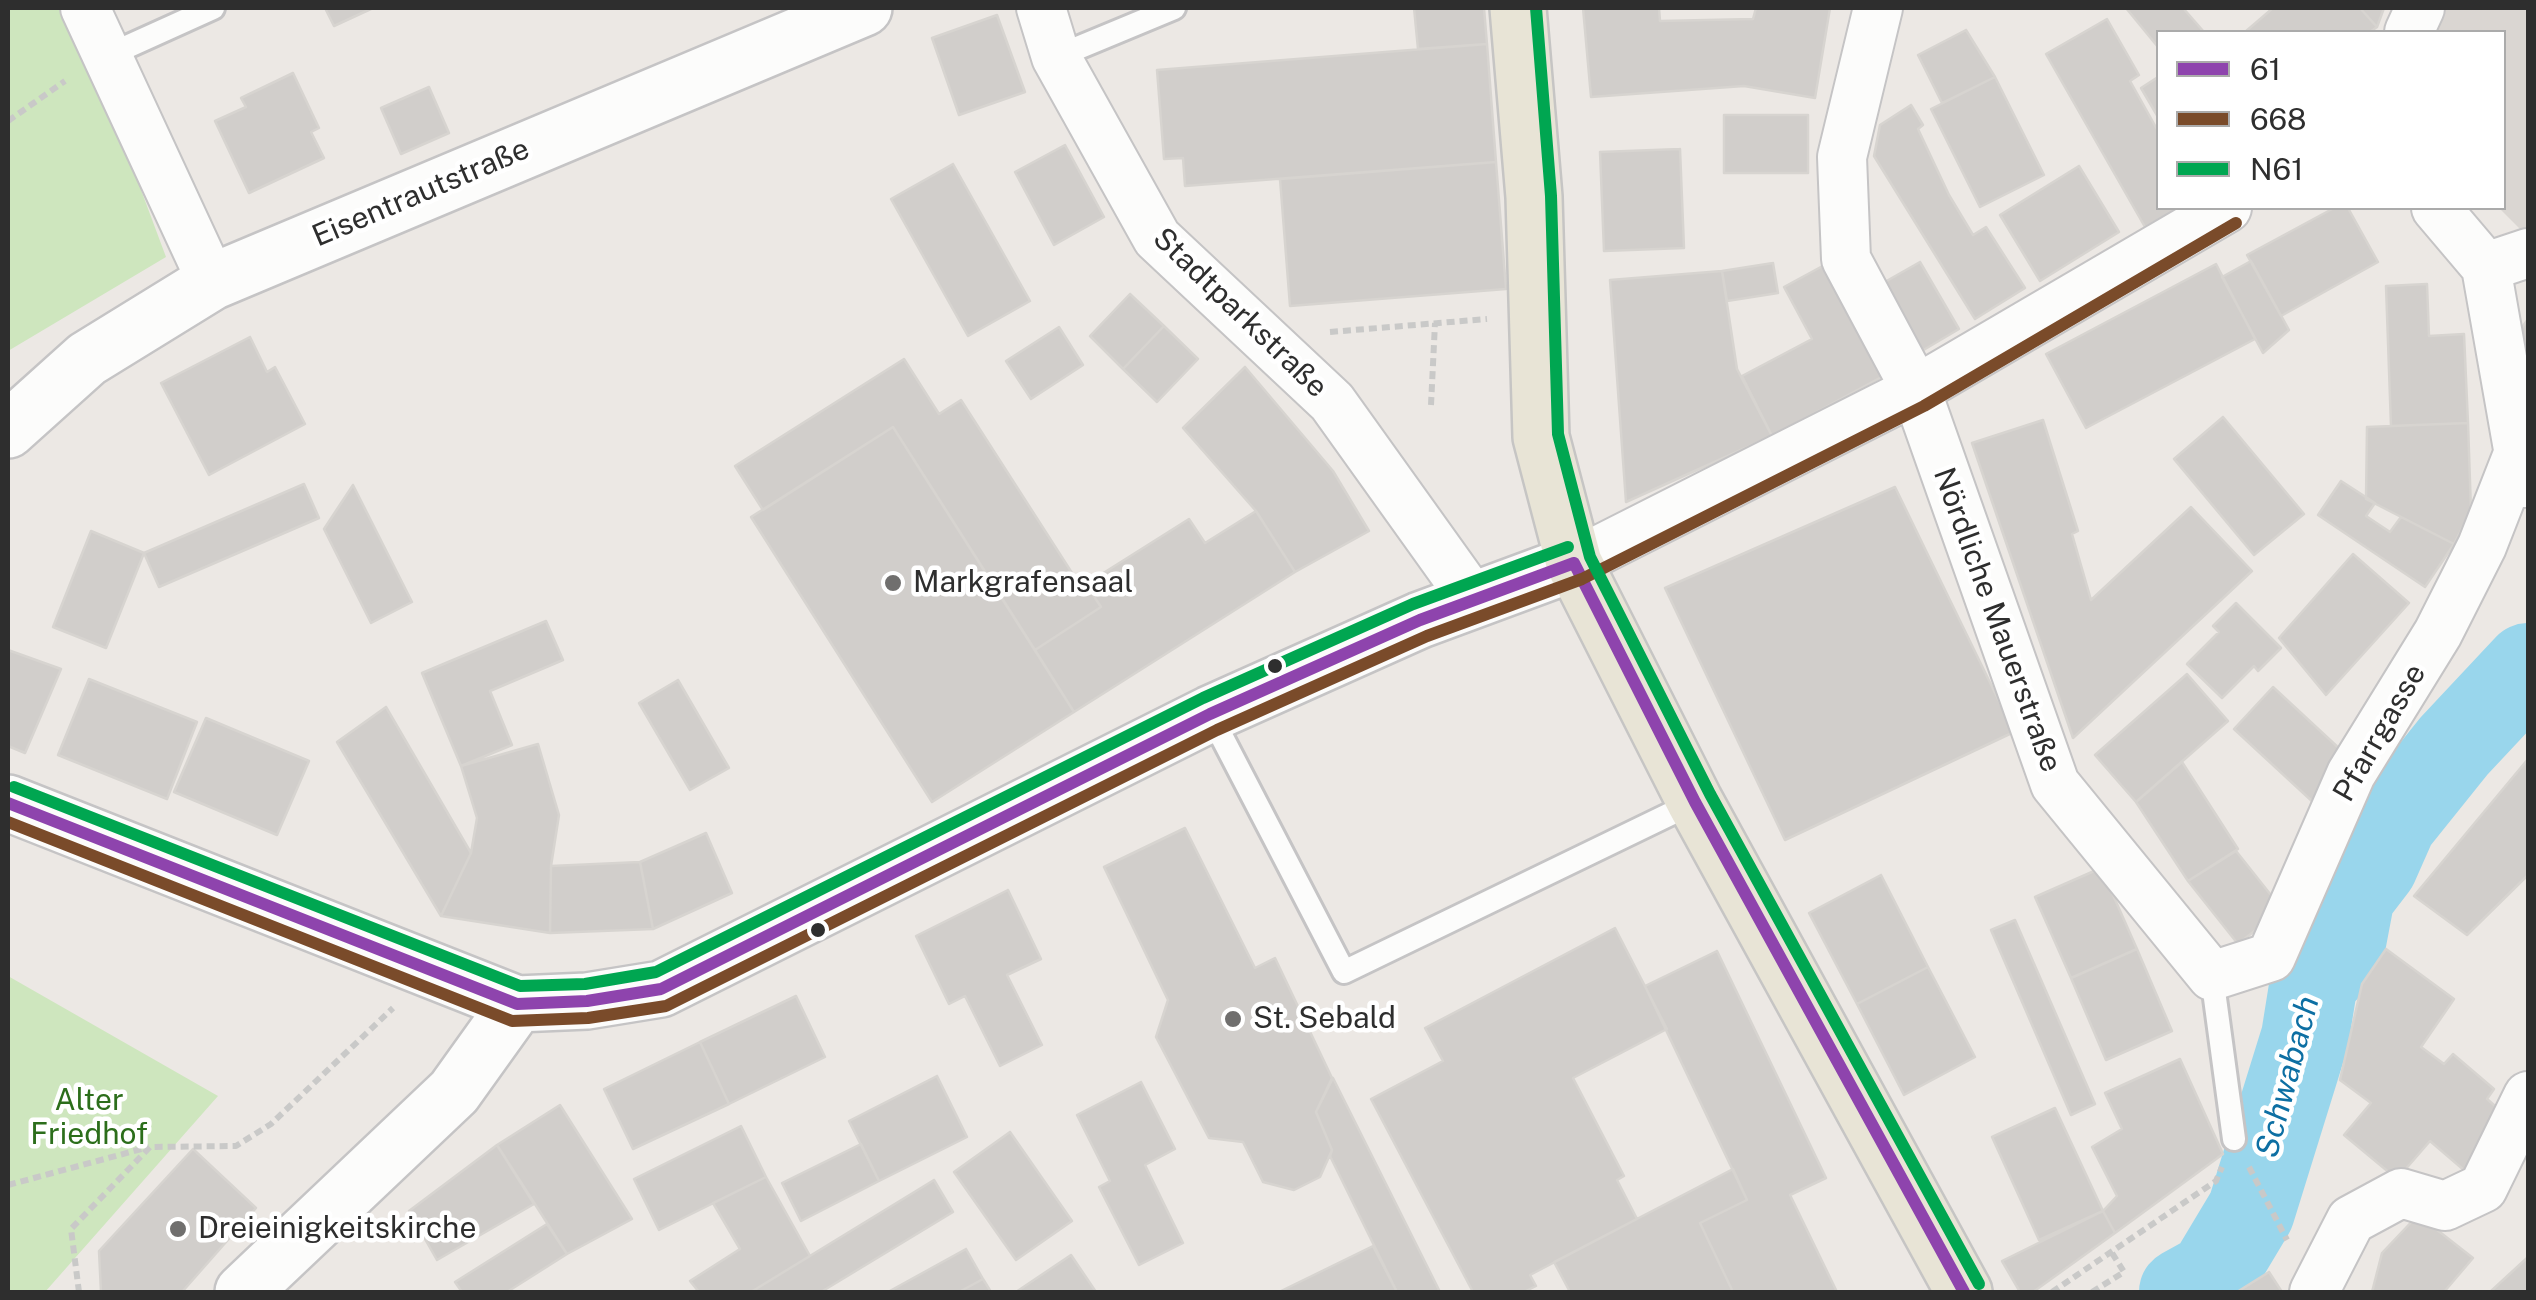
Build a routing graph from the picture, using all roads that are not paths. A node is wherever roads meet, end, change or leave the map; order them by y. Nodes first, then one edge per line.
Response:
1 (86, 8) edge
2 (213, 8) edge
3 (864, 8) edge
4 (1041, 8) edge
5 (1174, 8) edge
6 (1518, 8) edge
7 (1878, 8) edge
8 (109, 55) junction
9 (1056, 57) junction
10 (2224, 210) edge
11 (2439, 210) edge
12 (2507, 260) edge
13 (212, 282) junction
14 (1916, 390) junction
15 (8, 430) edge
16 (2518, 454) junction
17 (2528, 502) edge
18 (1574, 563) junction
19 (1474, 599) junction
20 (1210, 714) junction
21 (1694, 802) junction
22 (8, 803) edge
23 (2212, 976) junction
24 (517, 1004) junction
25 (2528, 1096) edge
26 (2234, 1139) road end
27 (243, 1292) edge
28 (1964, 1292) edge
29 (2314, 1292) edge

1 - 8 street
2 - 8 lane
3 - 13 main road, Eisentrautstraße
4 - 9 street, Stadtparkstraße
5 - 9 lane
6 - 18 main road
7 - 14 street, Nördliche Mauerstraße
8 - 13 street
9 - 19 street, Stadtparkstraße
10 - 14 street
11 - 12 street
12 - 16 street
13 - 15 main road, Eisentrautstraße
14 - 18 street
14 - 23 street, Nördliche Mauerstraße
16 - 17 street
16 - 23 street, Pfarrgasse
18 - 19 main road
18 - 21 main road
19 - 20 main road
20 - 21 lane
20 - 24 main road
21 - 28 main road
22 - 24 main road
23 - 26 lane
24 - 27 main road
25 - 29 street

